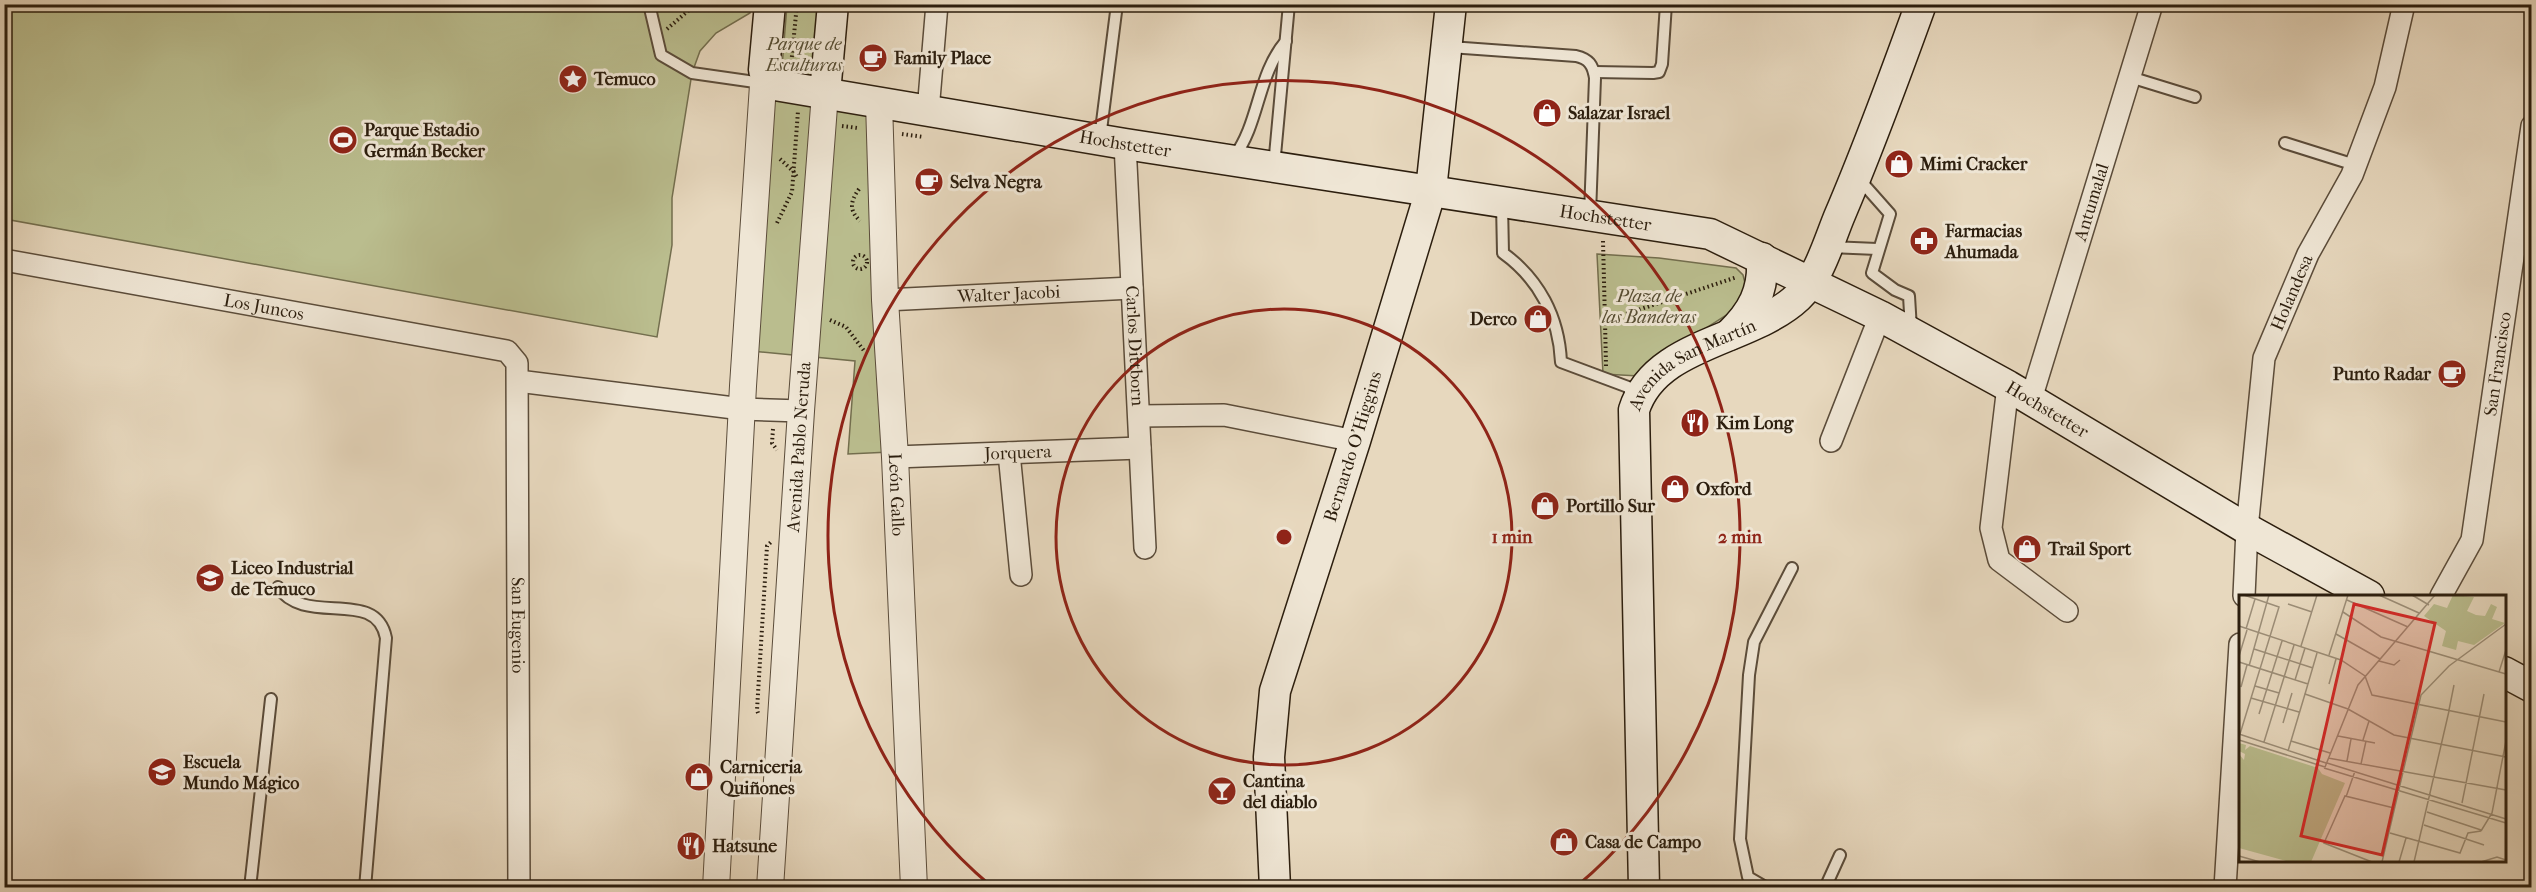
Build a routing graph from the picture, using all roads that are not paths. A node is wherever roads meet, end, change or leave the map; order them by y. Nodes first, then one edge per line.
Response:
1 (649, 4) edge
2 (770, 4) edge
3 (833, 4) edge
4 (937, 4) edge
5 (1117, 4) edge
6 (1289, 4) edge
7 (1451, 4) edge
8 (1666, 4) edge
9 (1921, 4) edge
10 (2152, 4) edge
11 (2404, 4) edge
12 (1286, 40) junction
13 (1446, 47) junction
14 (1594, 72) junction
15 (2130, 77) junction
16 (772, 80) junction
17 (825, 93) junction
18 (2195, 97) dead end
19 (879, 102) junction
20 (928, 111) junction
21 (2532, 126) edge
22 (1113, 142) junction
23 (2285, 143) dead end
24 (1232, 160) junction
25 (2355, 165) junction
26 (1274, 166) junction
27 (1857, 177) junction
28 (1431, 190) junction
29 (1502, 201) junction
30 (1596, 226) junction
31 (1827, 247) junction
32 (1877, 249) junction
33 (4, 260) edge
34 (1762, 267) junction
35 (1811, 282) junction
36 (1132, 288) junction
37 (885, 300) junction
38 (1884, 305) junction
39 (1912, 333) junction
40 (1727, 337) junction
41 (517, 372) junction
42 (2019, 393) junction
43 (1636, 403) junction
44 (742, 409) junction
45 (801, 411) junction
46 (1138, 416) junction
47 (1355, 441) junction
48 (1831, 441) dead end
49 (1140, 448) junction
50 (1009, 453) junction
51 (895, 457) junction
52 (2247, 529) junction
53 (1145, 548) dead end
54 (1792, 568) dead end
55 (1021, 575) dead end
56 (278, 587) dead end
57 (2244, 595) edge
58 (2365, 595) edge
59 (2442, 595) edge
60 (2067, 611) dead end
61 (2506, 673) edge
62 (2239, 674) edge
63 (2532, 687) edge
64 (271, 699) dead end
65 (1840, 855) dead end
66 (250, 888) edge
67 (365, 888) edge
68 (519, 888) edge
69 (716, 888) edge
70 (770, 888) edge
71 (914, 888) edge
72 (1275, 888) edge
73 (1644, 888) edge
74 (1767, 888) edge
75 (1825, 888) edge
76 (2225, 888) edge

1 - 16 lane
2 - 16 main road
3 - 17 main road, Avenida Pablo Neruda
4 - 20 street
5 - 22 lane
6 - 12 lane
7 - 13 main road, Bernardo O'Higgins
8 - 14 lane
9 - 27 main road, Avenida San Martín
10 - 15 street, Antumalal
11 - 25 street, Holandesa
12 - 24 lane
12 - 26 lane
13 - 14 lane
13 - 28 main road, Bernardo O'Higgins
14 - 30 lane
15 - 18 lane
15 - 42 street, Antumalal
16 - 17 main road, Hochstetter
16 - 44 street
17 - 19 main road, Hochstetter
17 - 45 street, Avenida Pablo Neruda
19 - 20 main road, Hochstetter
19 - 37 street, León Gallo
20 - 22 main road, Hochstetter
21 - 59 street, San Francisco
22 - 24 main road, Hochstetter
22 - 36 street, Carlos Dittborn
23 - 25 lane
24 - 26 main road, Hochstetter
25 - 52 street, Holandesa
26 - 28 main road, Hochstetter
27 - 31 main road, Avenida San Martín
27 - 32 lane
28 - 29 main road, Hochstetter
28 - 47 main road, Bernardo O'Higgins
29 - 30 main road, Hochstetter
29 - 43 lane
30 - 34 main road, Hochstetter
31 - 32 lane
31 - 35 main road, Avenida San Martín
32 - 38 lane
33 - 41 street, Los Juncos
34 - 35 main road, Hochstetter
34 - 40 main road
35 - 38 main road, Hochstetter
35 - 40 main road, Avenida San Martín
36 - 37 street, Walter Jacobi
36 - 46 street, Carlos Dittborn
37 - 51 street, León Gallo
38 - 39 main road, Hochstetter
38 - 39 lane
38 - 48 street
39 - 42 main road, Hochstetter
40 - 43 main road, Avenida San Martín
41 - 44 street, Los Juncos
41 - 68 street, San Eugenio
42 - 52 main road, Hochstetter
42 - 60 street, Antumalal
43 - 73 main road, Avenida San Martín
44 - 45 street, Los Juncos
44 - 69 street
45 - 70 street, Avenida Pablo Neruda
46 - 47 street
46 - 49 street, Carlos Dittborn
47 - 72 main road, Bernardo O'Higgins
49 - 50 street, Jorquera
49 - 53 street, Carlos Dittborn
50 - 51 street, Jorquera
50 - 55 street
51 - 71 street, León Gallo
52 - 57 street, Holandesa
52 - 58 main road, Hochstetter
54 - 74 lane
56 - 67 lane
61 - 63 main road
62 - 76 street
64 - 66 lane
65 - 75 lane

